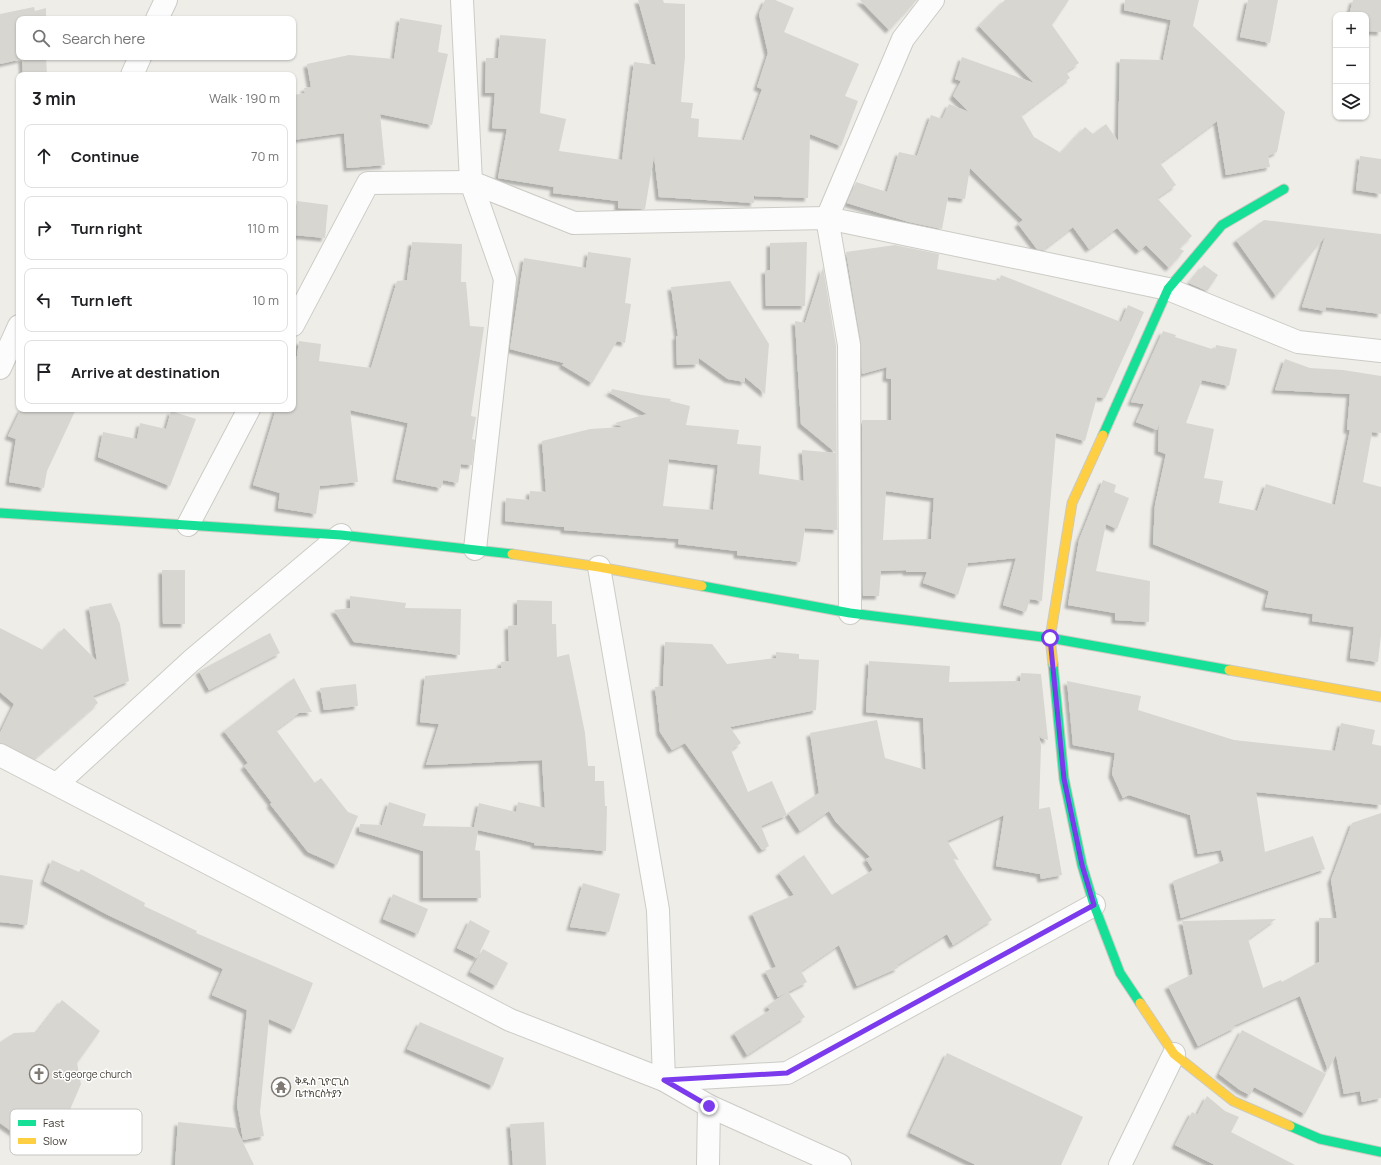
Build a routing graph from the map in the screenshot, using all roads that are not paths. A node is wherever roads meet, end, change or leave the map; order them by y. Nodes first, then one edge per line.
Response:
1 (166, 0) edge
2 (462, 0) edge
3 (933, 0) edge
4 (158, 16) edge
5 (139, 60) edge
6 (133, 72) edge
7 (471, 182) junction
8 (1284, 189) dead end
9 (827, 218) junction
10 (1168, 289) junction
11 (296, 319) edge
12 (16, 333) edge
13 (1381, 351) edge
14 (0, 368) edge
15 (247, 412) edge
16 (0, 513) edge
17 (188, 525) junction
18 (341, 536) junction
19 (475, 549) junction
20 (599, 567) junction
21 (850, 613) junction
22 (1050, 638) junction
23 (1381, 697) edge
24 (0, 755) edge
25 (57, 784) junction
26 (1094, 905) junction
27 (1174, 1054) junction
28 (664, 1080) junction
29 (709, 1106) junction
30 (1381, 1152) edge
31 (708, 1165) edge
32 (840, 1165) edge
33 (1120, 1165) edge

1 - 4 street
2 - 7 street
3 - 9 street
5 - 6 street
7 - 9 street
7 - 11 street
7 - 19 street
8 - 10 street
9 - 10 street
9 - 21 street
10 - 13 street
10 - 22 street
12 - 14 street
15 - 17 street
16 - 17 street
17 - 18 street
18 - 19 street
18 - 25 street
19 - 20 street
20 - 21 street
20 - 28 street
21 - 22 street
22 - 23 street
22 - 26 street
24 - 25 street
25 - 28 street
26 - 27 street
26 - 28 street
27 - 30 street
27 - 33 street
28 - 29 street
29 - 31 street
29 - 32 street

